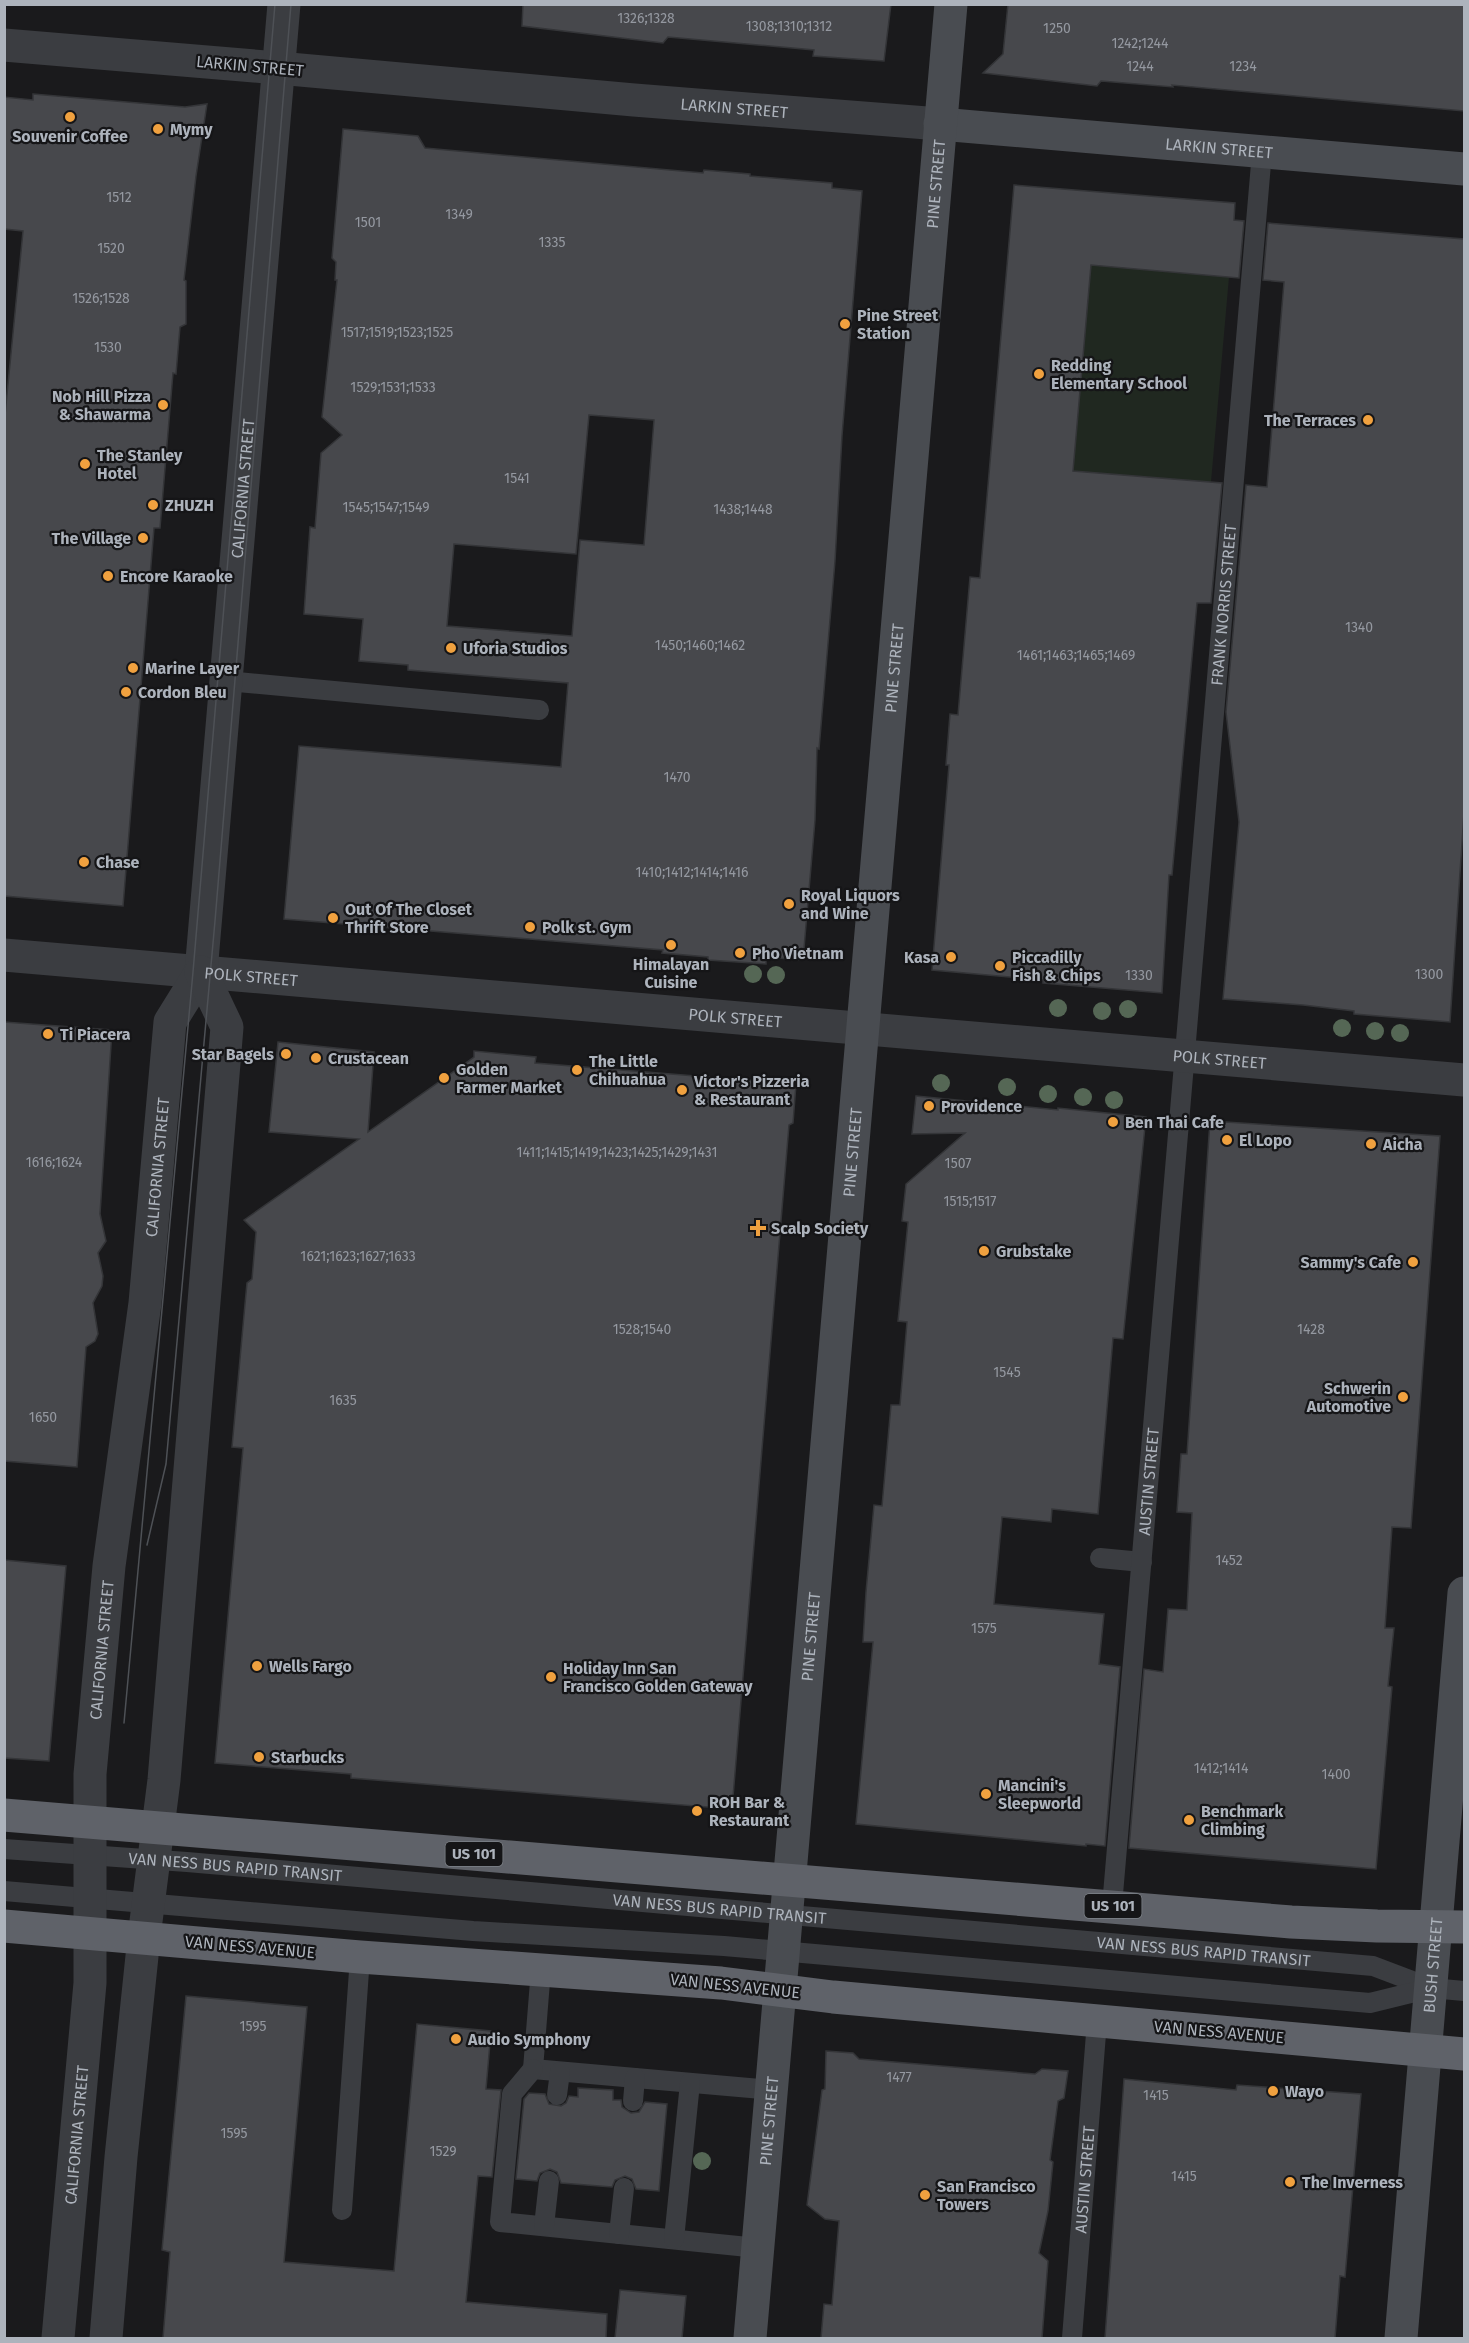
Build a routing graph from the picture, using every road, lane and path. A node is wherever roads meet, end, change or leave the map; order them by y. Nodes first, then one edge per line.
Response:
1 (284, 4) edge
2 (951, 4) edge
3 (4, 45) edge
4 (278, 68) junction
5 (940, 124) junction
6 (1262, 152) junction
7 (1464, 169) edge
8 (227, 681) junction
9 (539, 710) dead end
10 (4, 955) edge
11 (201, 972) junction
12 (862, 1029) junction
13 (1185, 1057) junction
14 (1464, 1080) edge
15 (1100, 1558) dead end
16 (1142, 1562) junction
17 (1464, 1593) edge
18 (4, 1815) edge
19 (90, 1822) junction
20 (157, 1843) junction
21 (4, 1849) edge
22 (90, 1855) junction
23 (789, 1880) junction
24 (4, 1891) edge
25 (90, 1898) junction
26 (149, 1903) junction
27 (1112, 1906) junction
28 (786, 1916) junction
29 (4, 1926) edge
30 (1450, 1927) edge
31 (90, 1933) junction
32 (144, 1937) junction
33 (783, 1951) junction
34 (360, 1956) junction
35 (541, 1969) junction
36 (1431, 1988) junction
37 (780, 1991) junction
38 (1464, 1991) edge
39 (1097, 2021) junction
40 (1426, 2051) junction
41 (1464, 2054) edge
42 (533, 2069) junction
43 (560, 2072) junction
44 (635, 2078) junction
45 (690, 2083) junction
46 (772, 2090) junction
47 (557, 2095) dead end
48 (633, 2101) dead end
49 (549, 2181) dead end
50 (624, 2188) dead end
51 (342, 2210) dead end
52 (544, 2226) junction
53 (619, 2234) junction
54 (674, 2239) junction
55 (758, 2248) junction
56 (58, 2338) edge
57 (106, 2338) edge
58 (750, 2338) edge
59 (1072, 2338) edge
60 (1401, 2338) edge

1 - 4 street, CALIFORNIA STREET
2 - 5 main road, PINE STREET
3 - 4 street, LARKIN STREET
4 - 5 street, LARKIN STREET
4 - 8 street, CALIFORNIA STREET
5 - 6 main road, LARKIN STREET
5 - 12 main road, PINE STREET
6 - 7 main road, LARKIN STREET
6 - 13 lane, FRANK NORRIS STREET
8 - 9 lane
8 - 11 street, CALIFORNIA STREET
10 - 11 street, POLK STREET
11 - 12 street, POLK STREET
11 - 19 street, CALIFORNIA STREET
11 - 20 street
12 - 13 street, POLK STREET
12 - 23 main road, PINE STREET
13 - 14 street, POLK STREET
13 - 16 lane, AUSTIN STREET
15 - 16 lane
16 - 27 lane, AUSTIN STREET
17 - 30 main road, BUSH STREET
18 - 19 highway, US 101
19 - 20 highway, US 101
19 - 22 street, CALIFORNIA STREET
20 - 22 lane, VAN NESS BUS RAPID TRANSIT
20 - 23 highway, US 101
20 - 26 street
20 - 28 lane, VAN NESS BUS RAPID TRANSIT
21 - 22 lane, VAN NESS BUS RAPID TRANSIT
22 - 25 street, CALIFORNIA STREET
23 - 27 highway, US 101
23 - 28 main road, PINE STREET
24 - 25 lane, VAN NESS BUS RAPID TRANSIT
25 - 26 lane, VAN NESS BUS RAPID TRANSIT
25 - 31 street, CALIFORNIA STREET
26 - 32 street
26 - 33 lane, VAN NESS BUS RAPID TRANSIT
27 - 30 highway, US 101
28 - 33 main road, PINE STREET
28 - 36 lane, VAN NESS BUS RAPID TRANSIT
29 - 31 highway, VAN NESS AVENUE
30 - 36 main road, BUSH STREET
31 - 32 highway, VAN NESS AVENUE
31 - 56 street, CALIFORNIA STREET
32 - 34 highway, VAN NESS AVENUE
32 - 57 street
33 - 36 lane, VAN NESS BUS RAPID TRANSIT
33 - 37 main road, PINE STREET
34 - 35 highway, VAN NESS AVENUE
34 - 51 lane
35 - 37 highway, VAN NESS AVENUE
35 - 42 lane
36 - 38 lane, VAN NESS BUS RAPID TRANSIT
36 - 40 main road, BUSH STREET
37 - 39 highway, VAN NESS AVENUE
37 - 46 main road, PINE STREET
39 - 40 highway, VAN NESS AVENUE
39 - 59 lane, AUSTIN STREET
40 - 41 highway, VAN NESS AVENUE
40 - 60 main road, BUSH STREET
42 - 43 lane
42 - 52 lane
43 - 44 lane
43 - 47 lane
44 - 45 lane
44 - 48 lane
45 - 46 lane
45 - 54 lane
46 - 55 main road, PINE STREET
49 - 52 lane
50 - 53 lane
52 - 53 lane
53 - 54 lane
54 - 55 lane
55 - 58 main road, PINE STREET

